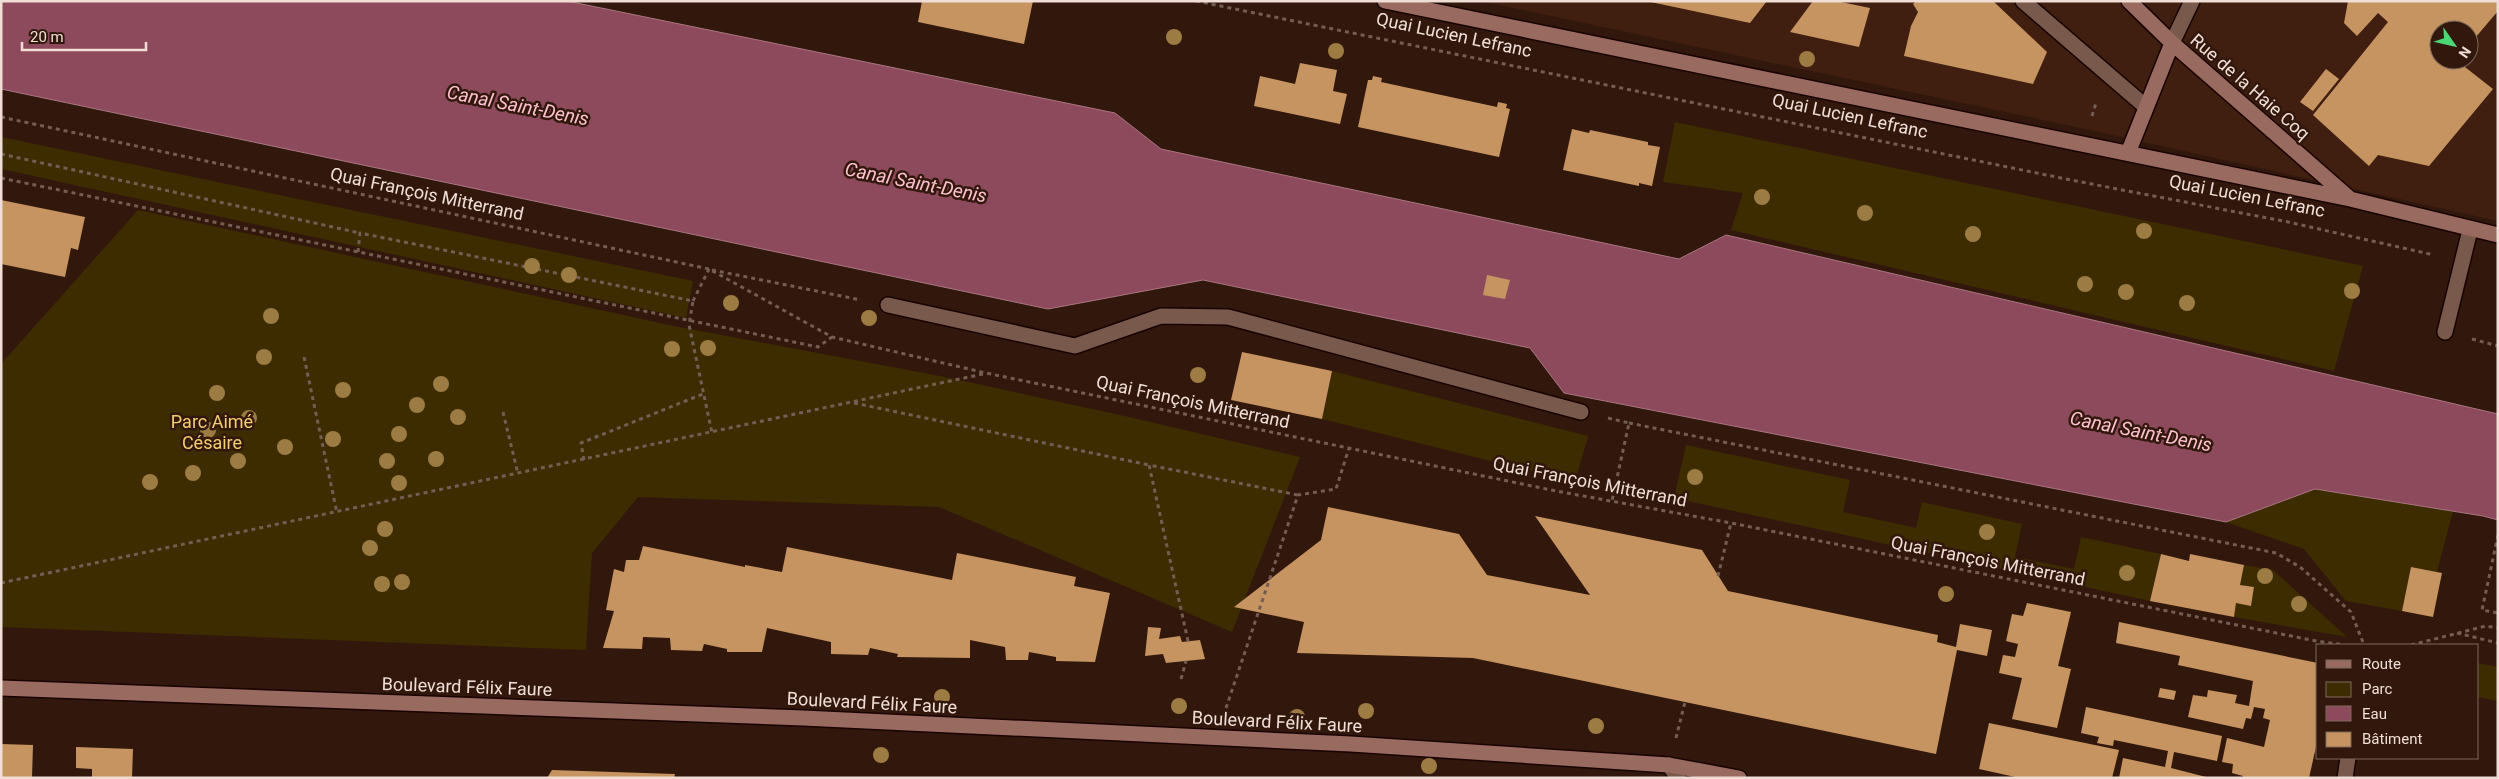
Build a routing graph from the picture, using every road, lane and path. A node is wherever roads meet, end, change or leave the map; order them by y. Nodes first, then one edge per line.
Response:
1 (1196, 1) edge
2 (1385, 1) edge
3 (2023, 1) edge
4 (2129, 1) edge
5 (2192, 1) edge
6 (2172, 43) junction
7 (2146, 107) junction
8 (1, 117) edge
9 (2128, 153) junction
10 (1, 154) edge
11 (1, 178) edge
12 (2350, 199) junction
13 (2470, 230) junction
14 (360, 233) junction
15 (2498, 235) edge
16 (358, 252) junction
17 (2464, 261) junction
18 (709, 269) junction
19 (693, 301) junction
20 (888, 305) joint
21 (689, 321) junction
22 (2445, 332) dead end
23 (832, 337) junction
24 (304, 356) dead end
25 (986, 373) junction
26 (703, 394) junction
27 (853, 403) junction
28 (503, 412) dead end
29 (1581, 412) joint
30 (1629, 423) junction
31 (712, 433) junction
32 (1349, 448) junction
33 (584, 460) junction
34 (1149, 465) junction
35 (518, 474) junction
36 (1298, 495) junction
37 (1612, 501) junction
38 (337, 513) junction
39 (1731, 523) junction
40 (2498, 535) edge
41 (1718, 576) dead end
42 (1, 583) edge
43 (2498, 613) edge
44 (2498, 628) edge
45 (2455, 633) junction
46 (1188, 642) dead end
47 (2498, 643) edge
48 (2338, 644) edge
49 (2364, 644) edge
50 (2415, 644) edge
51 (1186, 661) dead end
52 (1181, 679) dead end
53 (1, 688) edge
54 (1686, 702) dead end
55 (1216, 738) junction
56 (2348, 759) edge
57 (1669, 764) junction
58 (1678, 778) edge
59 (1739, 778) edge
60 (2345, 778) edge

1 - 17 path, Quai Lucien Lefranc
2 - 9 street, Quai Lucien Lefranc
3 - 7 street
4 - 6 street, Rue de la Haie Coq
5 - 6 street
6 - 7 street
6 - 12 street, Rue de la Haie Coq
7 - 9 street
8 - 18 path, Quai François Mitterrand
9 - 12 street, Quai Lucien Lefranc
10 - 14 path
11 - 16 path
12 - 13 street, Quai Lucien Lefranc
13 - 15 street, Quai Lucien Lefranc
13 - 17 street
14 - 16 path
14 - 19 path
16 - 21 path
17 - 22 street
18 - 19 path
18 - 20 path
18 - 23 path, Quai François Mitterrand
19 - 21 path
20 - 29 street
21 - 23 path
21 - 26 path
23 - 25 path, Quai François Mitterrand
24 - 38 path
25 - 27 path
25 - 32 path, Quai François Mitterrand
26 - 31 path
26 - 33 path
27 - 31 path
27 - 34 path
28 - 35 path
29 - 30 path
30 - 37 path
30 - 49 path
31 - 33 path
32 - 36 path
32 - 37 path, Quai François Mitterrand
33 - 35 path
34 - 36 path
34 - 46 path
35 - 38 path
36 - 55 path
37 - 39 path, Quai François Mitterrand
38 - 42 path
39 - 41 path
39 - 48 path, Quai François Mitterrand
40 - 43 path
44 - 45 path
45 - 47 path
45 - 50 path
51 - 52 path
53 - 55 street, Boulevard Félix Faure
54 - 57 path
55 - 57 street, Boulevard Félix Faure
56 - 60 street
57 - 58 street
57 - 59 street, Boulevard Félix Faure

